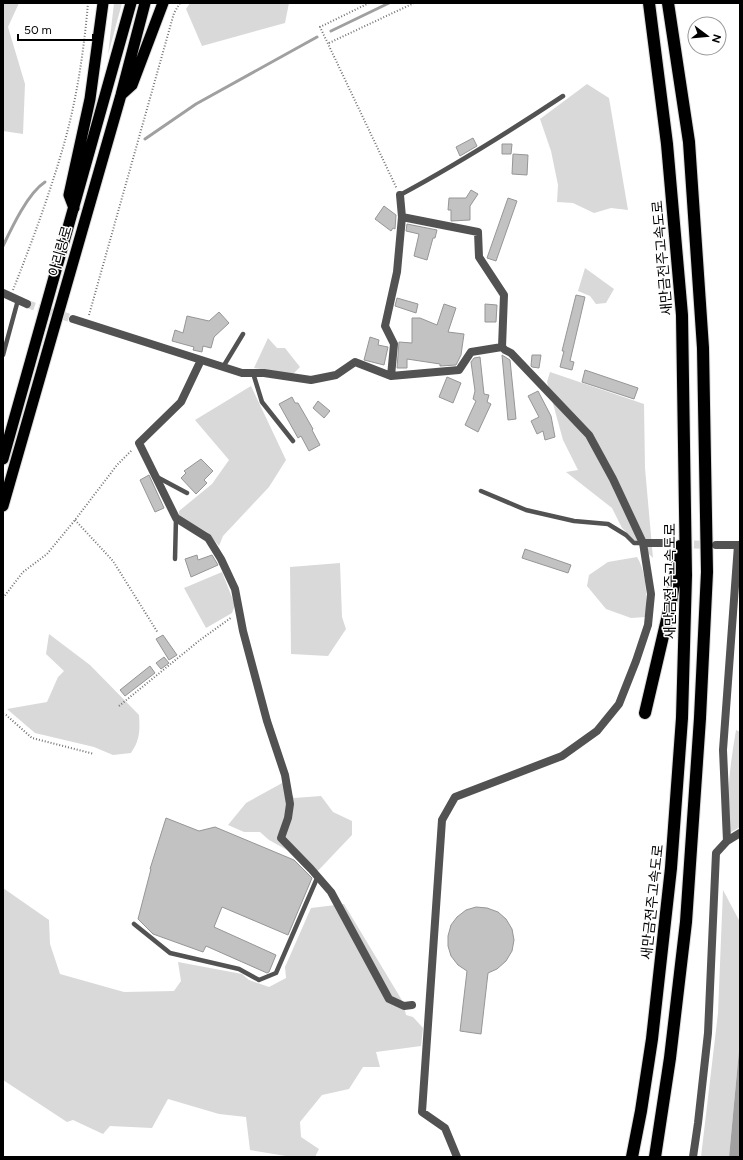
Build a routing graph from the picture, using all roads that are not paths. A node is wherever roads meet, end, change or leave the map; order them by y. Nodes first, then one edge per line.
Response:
1 (103, 3) edge
2 (131, 3) edge
3 (145, 3) edge
4 (163, 3) edge
5 (649, 3) edge
6 (668, 3) edge
7 (121, 95) junction
8 (563, 96) dead end
9 (400, 195) joint
10 (74, 208) junction
11 (402, 217) junction
12 (11, 296) edge
13 (27, 304) tunnel mouth
14 (73, 319) tunnel mouth
15 (243, 334) dead end
16 (502, 347) junction
17 (3, 355) edge
18 (201, 360) junction
19 (223, 367) junction
20 (254, 373) junction
21 (391, 376) junction
22 (293, 440) dead end
23 (3, 459) edge
24 (156, 476) junction
25 (481, 491) dead end
26 (187, 493) dead end
27 (3, 506) edge
28 (685, 516) junction
29 (176, 518) junction
30 (643, 543) junction
31 (671, 543) dead end
32 (716, 545) tunnel mouth
33 (175, 558) dead end
34 (646, 713) dead end
35 (740, 833) edge
36 (727, 841) junction
37 (318, 876) junction
38 (134, 924) dead end
39 (412, 1005) dead end
40 (456, 1157) edge
41 (632, 1157) edge
42 (655, 1157) edge
43 (693, 1157) edge

1 - 10 highway
2 - 10 highway, 아리랑로
3 - 7 highway, 아리랑로
4 - 7 highway
5 - 28 highway, 새만금전주고속도로
6 - 42 highway
7 - 27 highway, 아리랑로
8 - 9 lane
9 - 11 street
10 - 23 highway, 아리랑로
11 - 16 street
11 - 21 street
12 - 13 street
12 - 17 lane
14 - 18 street
15 - 19 lane
16 - 21 street
16 - 30 street
18 - 19 street
18 - 24 street
19 - 20 street
20 - 21 street
20 - 22 lane
24 - 26 lane
24 - 29 street
25 - 30 lane
28 - 34 highway
28 - 41 highway, 새만금전주고속도로
29 - 33 lane
29 - 37 street
30 - 31 street
30 - 40 street
32 - 36 street
35 - 36 street
36 - 43 street
37 - 38 lane
37 - 39 street

